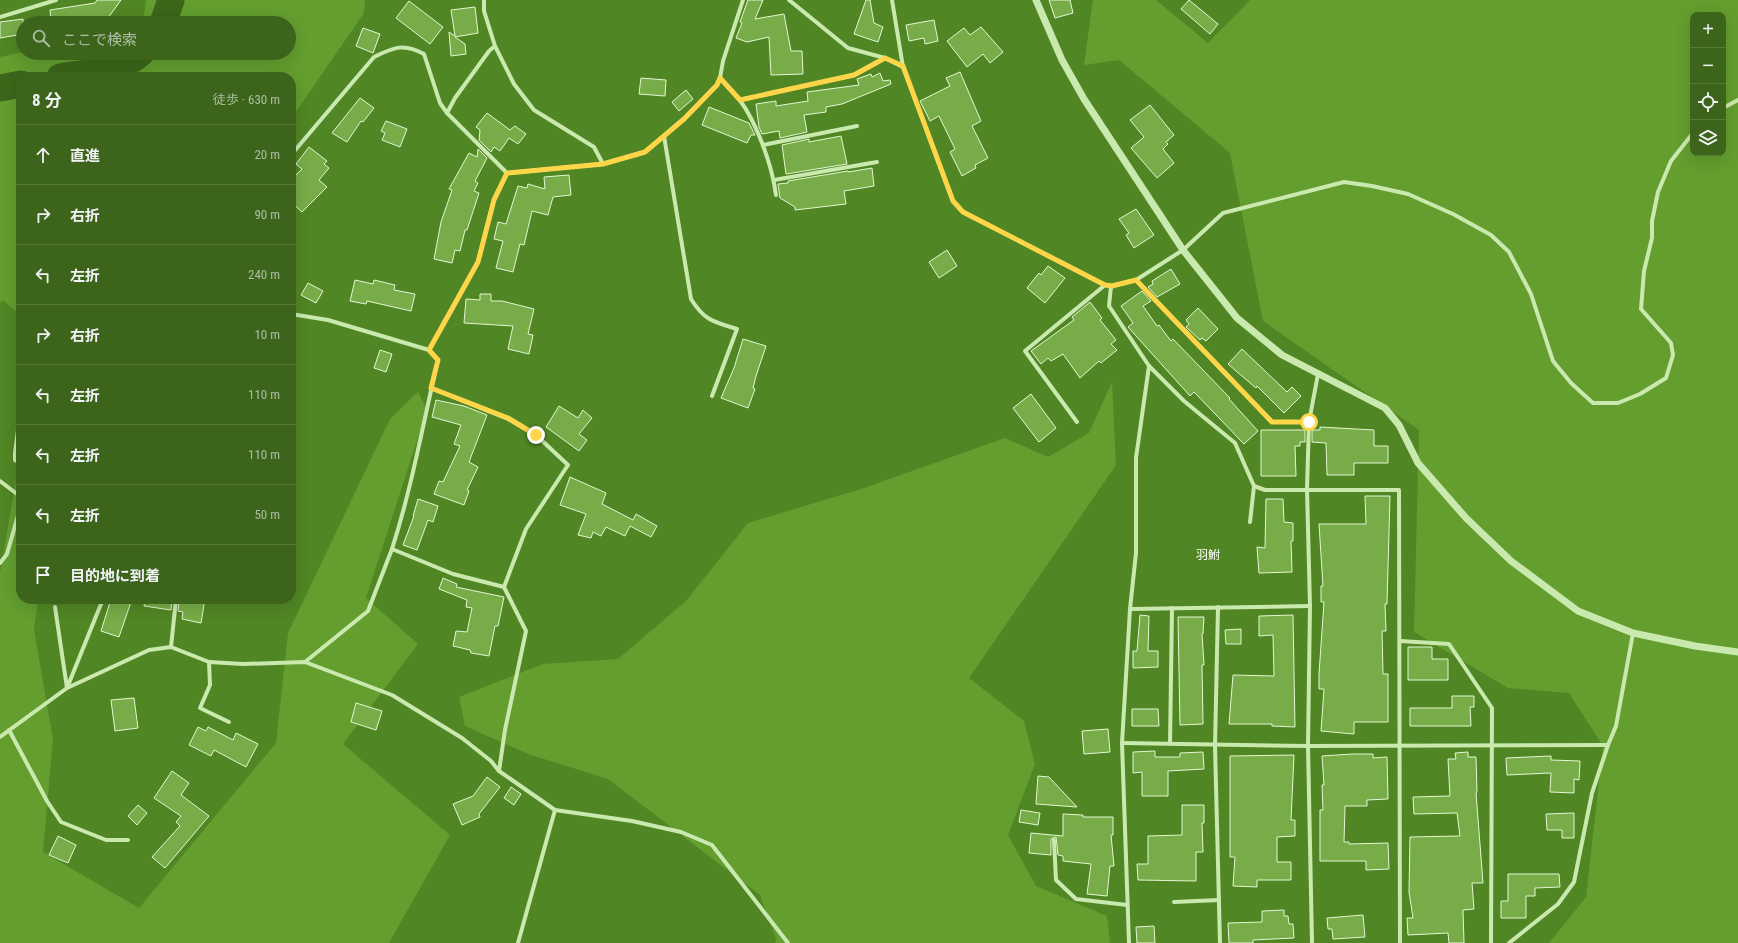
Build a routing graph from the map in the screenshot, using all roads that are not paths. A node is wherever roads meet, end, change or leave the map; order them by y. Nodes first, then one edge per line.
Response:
1 (56, 0) edge
2 (484, 0) edge
3 (743, 0) edge
4 (789, 0) edge
5 (892, 0) edge
6 (1036, 0) edge
7 (0, 17) edge
8 (495, 46) junction
9 (885, 58) junction
10 (903, 66) junction
11 (720, 78) junction
12 (740, 100) junction
13 (1738, 100) edge
14 (1726, 106) edge
15 (447, 113) junction
16 (857, 126) dead end
17 (664, 136) junction
18 (1690, 137) edge
19 (764, 145) junction
20 (296, 149) edge
21 (877, 162) dead end
22 (603, 164) junction
23 (507, 173) junction
24 (774, 180) junction
25 (776, 195) dead end
26 (1184, 250) junction
27 (1136, 280) junction
28 (1105, 285) junction
29 (1112, 286) junction
30 (296, 315) edge
31 (429, 350) junction
32 (1149, 366) junction
33 (1318, 374) junction
34 (431, 388) junction
35 (712, 396) dead end
36 (1077, 422) dead end
37 (1309, 422) junction
38 (16, 440) edge
39 (16, 461) edge
40 (0, 481) edge
41 (1254, 486) junction
42 (1306, 489) junction
43 (16, 494) edge
44 (16, 522) edge
45 (1250, 522) dead end
46 (392, 549) junction
47 (0, 563) edge
48 (504, 587) junction
49 (101, 604) edge
50 (175, 604) edge
51 (1310, 606) junction
52 (55, 607) dead end
53 (1218, 607) junction
54 (1172, 608) junction
55 (1130, 609) junction
56 (1633, 633) junction
57 (1400, 641) junction
58 (171, 647) junction
59 (1738, 652) edge
60 (209, 662) junction
61 (305, 662) junction
62 (67, 688) junction
63 (229, 722) dead end
64 (9, 730) junction
65 (0, 737) edge
66 (1122, 743) junction
67 (1170, 744) junction
68 (1492, 745) junction
69 (1608, 745) junction
70 (1215, 746) junction
71 (1308, 746) junction
72 (1398, 746) junction
73 (499, 771) junction
74 (555, 810) junction
75 (128, 840) dead end
76 (1054, 840) dead end
77 (1219, 900) junction
78 (1174, 902) dead end
79 (1127, 905) junction
80 (518, 943) edge
81 (788, 943) edge
82 (1129, 943) edge
83 (1220, 943) edge
84 (1312, 943) edge
85 (1400, 943) edge
86 (1491, 943) edge
87 (1509, 943) edge

1 - 7 street
2 - 8 street
3 - 11 street
4 - 9 street
5 - 10 street
6 - 26 street
8 - 15 street
8 - 22 street
9 - 10 street
9 - 12 street
10 - 28 street
11 - 12 street
11 - 17 street
12 - 19 street
13 - 14 street
15 - 20 street
15 - 23 street
16 - 19 street
17 - 22 street
17 - 35 street
18 - 26 street
19 - 24 street
21 - 24 street
22 - 23 street
23 - 31 street
24 - 25 street
26 - 27 street
26 - 33 street
27 - 29 street
27 - 37 street
28 - 29 street
28 - 36 street
29 - 32 street
30 - 31 street
31 - 34 street
32 - 41 street
32 - 55 street
33 - 37 street
33 - 56 street
34 - 46 street
34 - 48 street
37 - 42 street
38 - 39 street
40 - 43 street
41 - 42 street
41 - 45 street
42 - 51 street
42 - 57 street
44 - 47 street
46 - 48 street
46 - 61 street
48 - 73 street
49 - 62 street
50 - 58 street
51 - 53 street
51 - 71 street
52 - 62 street
53 - 54 street
53 - 70 street
54 - 55 street
54 - 67 street
55 - 66 street
56 - 59 street
56 - 69 street
57 - 68 street
57 - 72 street
58 - 60 street
58 - 62 street
60 - 61 street
60 - 63 street
61 - 73 street
62 - 64 street
64 - 65 street
64 - 75 street
66 - 67 street
66 - 79 street
67 - 70 street
68 - 69 street
68 - 72 street
68 - 86 street
69 - 87 street
70 - 71 street
70 - 77 street
71 - 72 street
71 - 84 street
72 - 85 street
73 - 74 street
74 - 80 street
74 - 81 street
76 - 79 street
77 - 78 street
77 - 83 street
79 - 82 street

